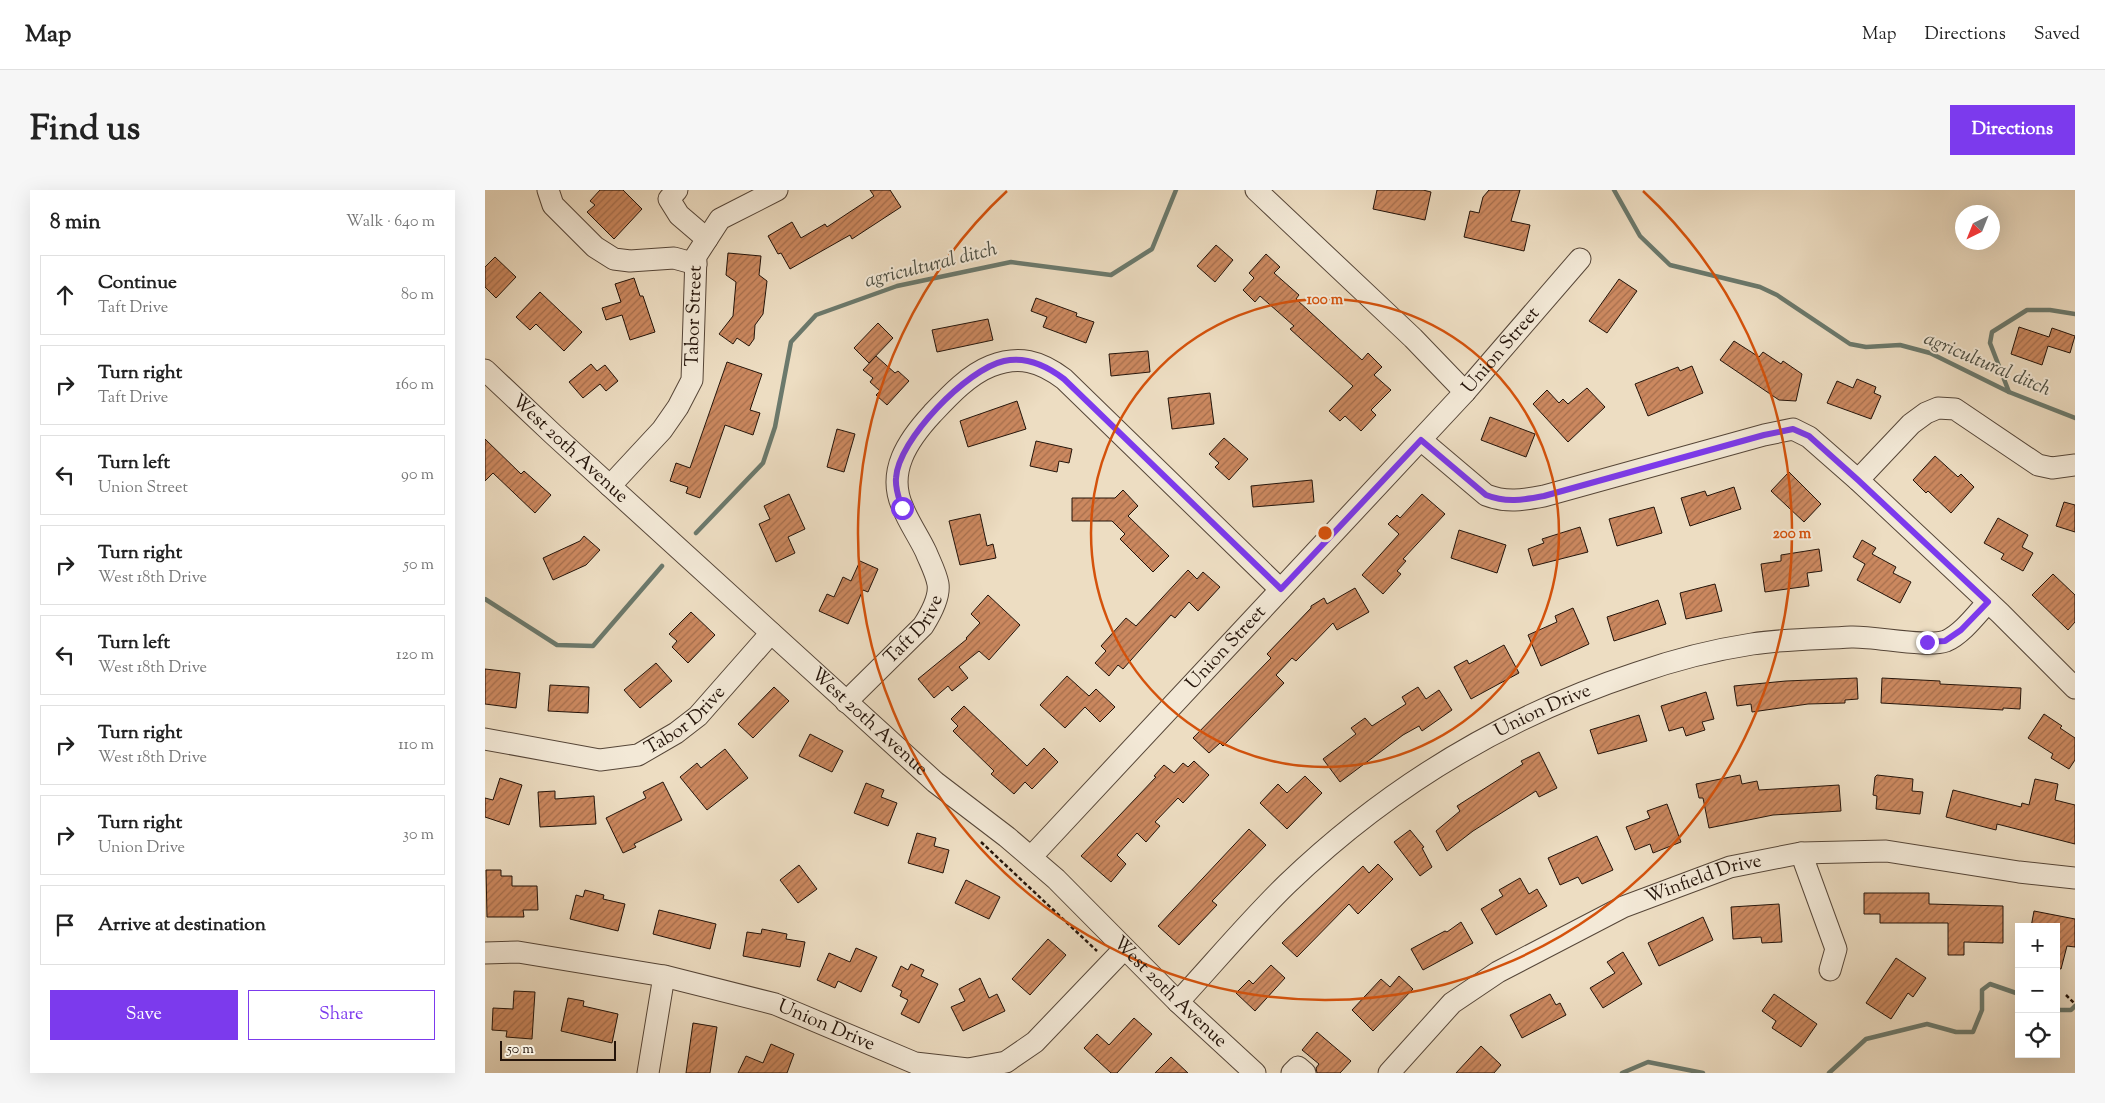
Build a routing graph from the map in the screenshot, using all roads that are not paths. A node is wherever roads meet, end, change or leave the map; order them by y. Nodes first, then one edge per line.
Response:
1 (548, 190) edge
2 (777, 190) edge
3 (1256, 190) edge
4 (668, 193) edge
5 (742, 197) edge
6 (707, 239) junction
7 (1580, 260) dead end
8 (696, 264) junction
9 (485, 370) edge
10 (1465, 392) junction
11 (1421, 440) junction
12 (2075, 464) edge
13 (2052, 468) junction
14 (2075, 475) edge
15 (1858, 480) junction
16 (610, 486) junction
17 (1281, 589) junction
18 (1988, 602) junction
19 (771, 633) junction
20 (2075, 688) edge
21 (846, 702) junction
22 (485, 739) edge
23 (1801, 853) junction
24 (1031, 857) junction
25 (2075, 878) edge
26 (485, 953) edge
27 (1117, 956) junction
28 (1830, 970) dead end
29 (664, 976) junction
30 (1178, 1002) junction
31 (648, 1073) edge
32 (1255, 1073) edge
33 (1292, 1073) edge
34 (1305, 1073) edge
35 (1389, 1073) edge

1 - 8 street
2 - 5 street, Tabor Street
3 - 10 street
4 - 6 street
5 - 6 street, Tabor Street
6 - 8 street, Tabor Street
7 - 10 street, Union Street
8 - 16 street, Tabor Street
9 - 16 street, West 20th Avenue
10 - 11 street, Union Street
11 - 15 street
11 - 17 street, Union Street
12 - 13 street
13 - 14 street
13 - 15 street
15 - 18 street
16 - 19 street, West 20th Avenue
17 - 21 street, Taft Drive
17 - 24 street, Union Street
18 - 20 street
18 - 30 street, Union Drive
19 - 21 street, West 20th Avenue
19 - 22 street, Tabor Drive
21 - 24 street, West 20th Avenue
23 - 25 street, Winfield Drive
23 - 28 street
23 - 35 street, Winfield Drive
24 - 27 street, West 20th Avenue
26 - 29 street, Union Drive
27 - 29 street, Union Drive
27 - 30 street, West 20th Avenue
29 - 31 street
30 - 32 street, West 20th Avenue
33 - 34 street

